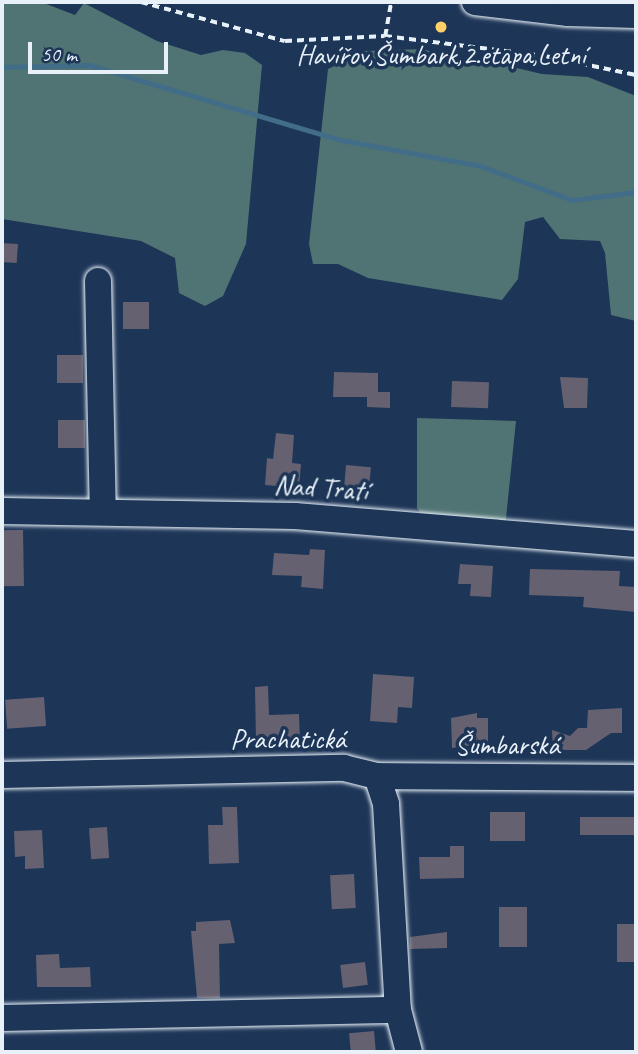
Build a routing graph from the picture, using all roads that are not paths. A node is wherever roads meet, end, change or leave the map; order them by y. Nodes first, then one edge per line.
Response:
1 (475, 2) edge
2 (636, 15) edge
3 (98, 281) dead end
4 (2, 510) edge
5 (103, 512) junction
6 (636, 544) edge
7 (2, 775) edge
8 (377, 776) junction
9 (636, 778) edge
10 (398, 1010) junction
11 (2, 1018) edge
12 (409, 1052) edge

1 - 2 street
3 - 5 street
4 - 5 street, Nad Tratí
5 - 6 street, Nad Tratí
7 - 8 street, Prachatická
8 - 9 street, Šumbarská
8 - 10 street, Prachatická
10 - 11 street
10 - 12 street, Prachatická

